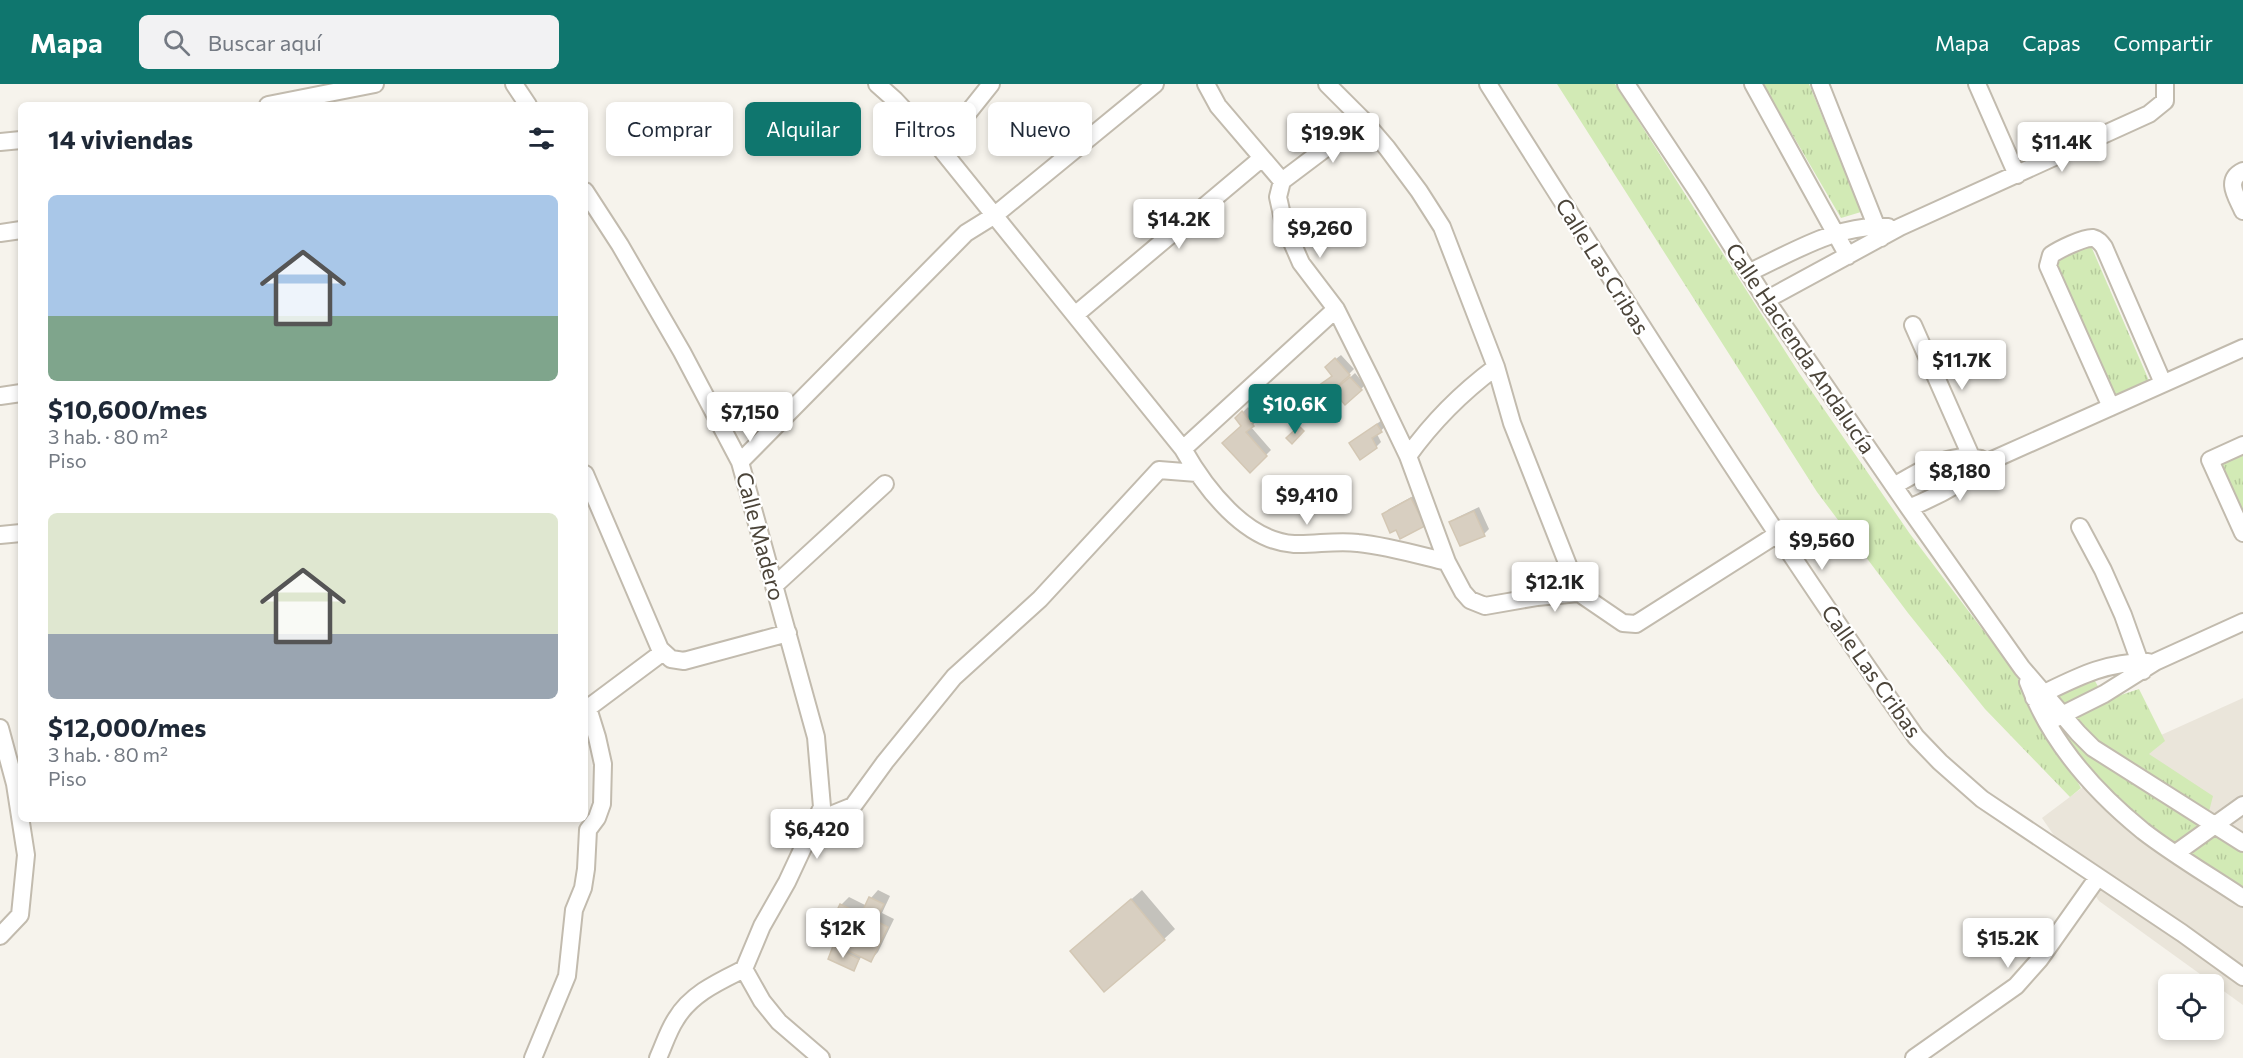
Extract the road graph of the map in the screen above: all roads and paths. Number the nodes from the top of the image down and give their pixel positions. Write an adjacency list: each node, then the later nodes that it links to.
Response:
1 (375, 84): 14 (street)
2 (514, 84): 15 (street)
3 (877, 84): 16 (street)
4 (991, 84): 17 (street)
5 (1155, 84): 28 (street)
6 (1206, 84): 22 (street)
7 (1327, 84): 18 (street)
8 (1488, 84): 61 (street, Calle Las Cribas)
9 (1626, 84): 34 (street, Calle Hacienda Andalucía)
10 (1753, 84): 32 (street)
11 (1820, 84): 30 (street)
12 (1977, 84): 24 (street)
13 (2165, 84): 24 (street)
14 (305, 102)
15 (526, 102)
16 (895, 102)
17 (976, 103)
18 (1363, 120): 25 (street); 40 (street)
19 (18, 140): 20 (street)
20 (0, 142)
21 (947, 156): 28 (street)
22 (1262, 158): 25 (street); 37 (street)
23 (2243, 171): 27 (street)
24 (2017, 175): 30 (street)
25 (1282, 181): 36 (street)
26 (588, 196): 49 (street, Calle Madero)
27 (2243, 211)
28 (995, 215): 37 (street); 49 (street)
29 (18, 230): 31 (street)
30 (1879, 232): 32 (street); 33 (street)
31 (0, 233)
32 (1836, 233): 33 (street); 34 (street)
33 (1848, 256): 35 (street)
34 (1750, 272): 35 (street, Calle Hacienda Andalucía)
35 (1766, 300): 55 (street, Calle Hacienda Andalucía)
36 (1336, 309): 46 (street); 47 (street)
37 (1075, 315): 46 (street)
38 (1913, 324): 50 (street)
39 (2243, 348): 41 (street)
40 (1496, 367): 47 (street); 64 (street)
41 (2163, 383): 44 (street); 44 (street)
42 (18, 393): 43 (street)
43 (0, 396)
44 (2111, 407): 50 (street)
45 (2243, 445): 59 (street)
46 (1183, 449): 51 (street)
47 (1407, 456): 62 (street)
48 (1947, 460): 50 (street); 54 (street); 55 (street)
49 (740, 462): 63 (street, Calle Madero)
50 (1980, 463): 54 (street)
51 (1197, 473): 62 (street); 78 (street)
52 (588, 481): 67 (street)
53 (885, 484): 63 (street)
54 (1957, 484): 56 (street)
55 (1894, 486): 56 (street, Calle Hacienda Andalucía)
56 (1909, 508): 71 (street, Calle Hacienda Andalucía)
57 (2080, 527): 68 (street)
58 (18, 533): 60 (street)
59 (2243, 533)
60 (0, 535)
61 (1776, 535): 64 (street); 83 (street, Calle Las Cribas)
62 (1448, 562): 64 (street)
63 (774, 586): 66 (street, Calle Madero)
64 (1579, 593)
65 (2243, 622): 68 (street)
66 (788, 633): 67 (street); 78 (street, Calle Madero)
67 (663, 652): 88 (street)
68 (2145, 665): 69 (street); 70 (street)
69 (2093, 669): 70 (street); 71 (street)
70 (2104, 694): 72 (street)
71 (2039, 696): 72 (street, Calle Hacienda Andalucía)
72 (2055, 718): 74 (street); 75 (street)
73 (0, 728): 76 (street)
74 (2108, 759): 75 (street); 80 (street)
75 (2087, 778): 82 (street)
76 (18, 803)
77 (2243, 805): 80 (street)
78 (816, 821): 86 (street, Calle Madero)
79 (21, 822): 85 (street)
80 (2215, 825): 81 (street); 82 (street)
81 (2243, 843)
82 (2176, 853): 84 (street)
83 (2098, 877): 87 (street, Calle Las Cribas); 91 (street)
84 (2243, 898)
85 (0, 936)
86 (744, 969): 89 (street); 90 (street)
87 (2243, 976)
88 (533, 1058)
89 (658, 1058)
90 (821, 1058)
91 (1914, 1058)

